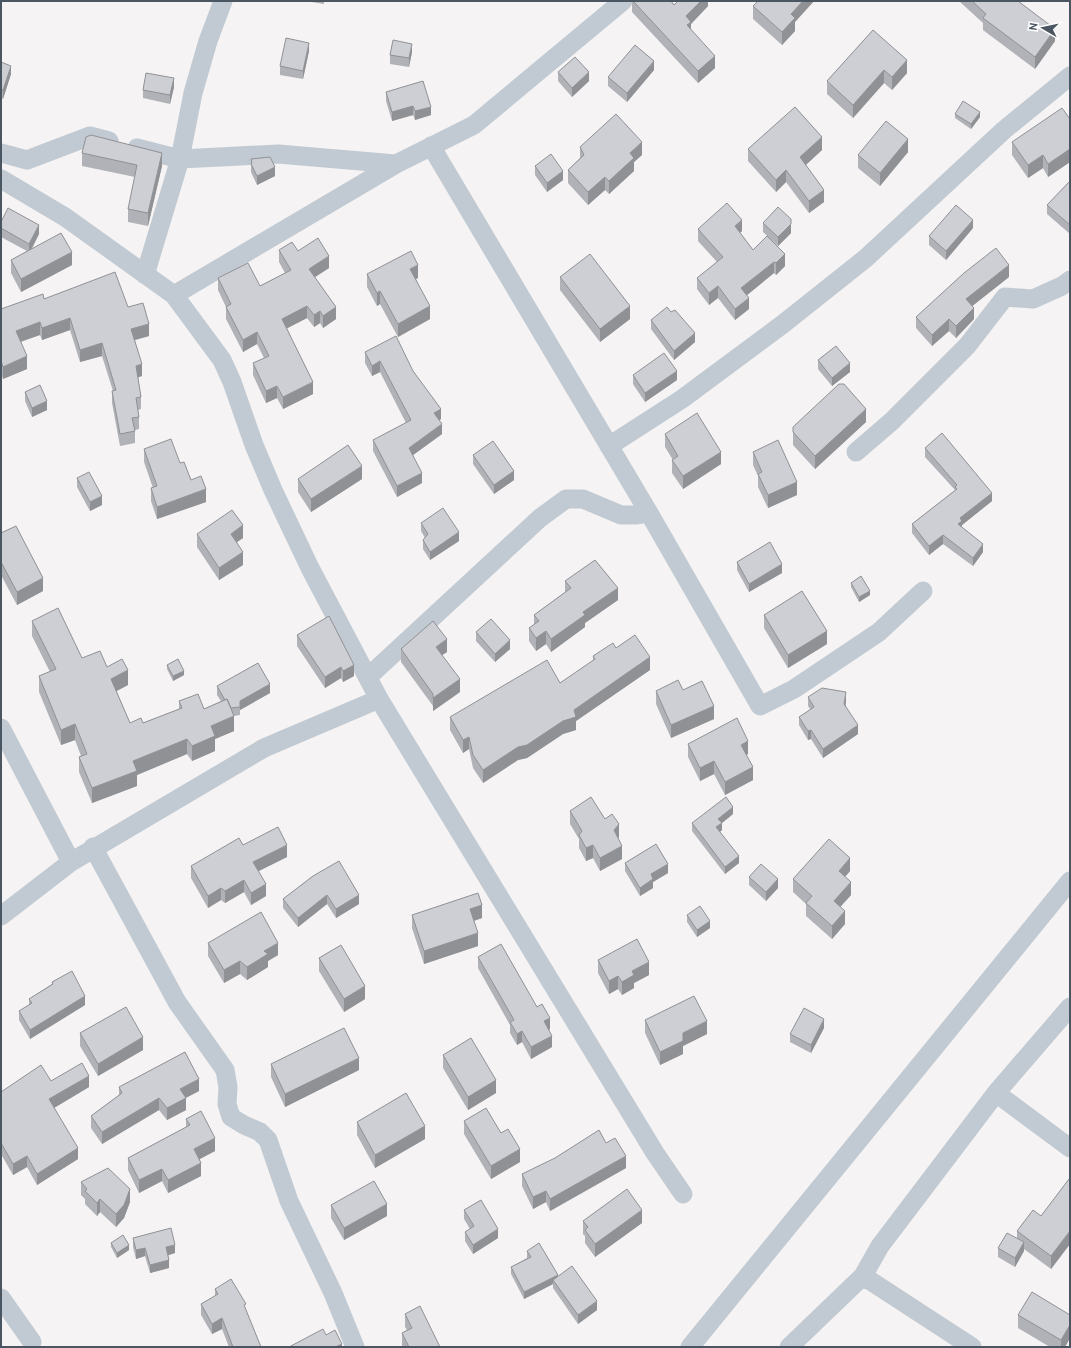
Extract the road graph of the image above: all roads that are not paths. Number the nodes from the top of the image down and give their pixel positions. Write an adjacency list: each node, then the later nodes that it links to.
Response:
1 (223, 1): 6 (street)
2 (623, 1): 4 (street)
3 (1070, 76): 12 (street)
4 (431, 146): 7 (street); 12 (street)
5 (1, 153): 6 (street)
6 (180, 159): 7 (street); 9 (street)
7 (396, 164): 11 (street)
8 (1, 179): 9 (street)
9 (145, 274): 11 (street)
10 (1070, 280): 13 (street)
11 (174, 295): 16 (street)
12 (609, 446): 14 (street)
13 (856, 452)
14 (648, 513): 15 (street); 16 (street)
15 (923, 591)
16 (368, 677): 17 (street)
17 (379, 699): 19 (street); 26 (street)
18 (1, 728): 20 (street)
19 (93, 847): 20 (street); 30 (street)
20 (70, 862): 22 (street)
21 (1067, 892): 31 (street)
22 (1, 916)
23 (1070, 1007): 24 (street)
24 (996, 1093): 25 (street); 27 (street)
25 (1070, 1148)
26 (683, 1194)
27 (863, 1276): 32 (street); 33 (street)
28 (1, 1298): 29 (street)
29 (32, 1342)
30 (355, 1347)
31 (690, 1347)
32 (789, 1347)
33 (972, 1347)

